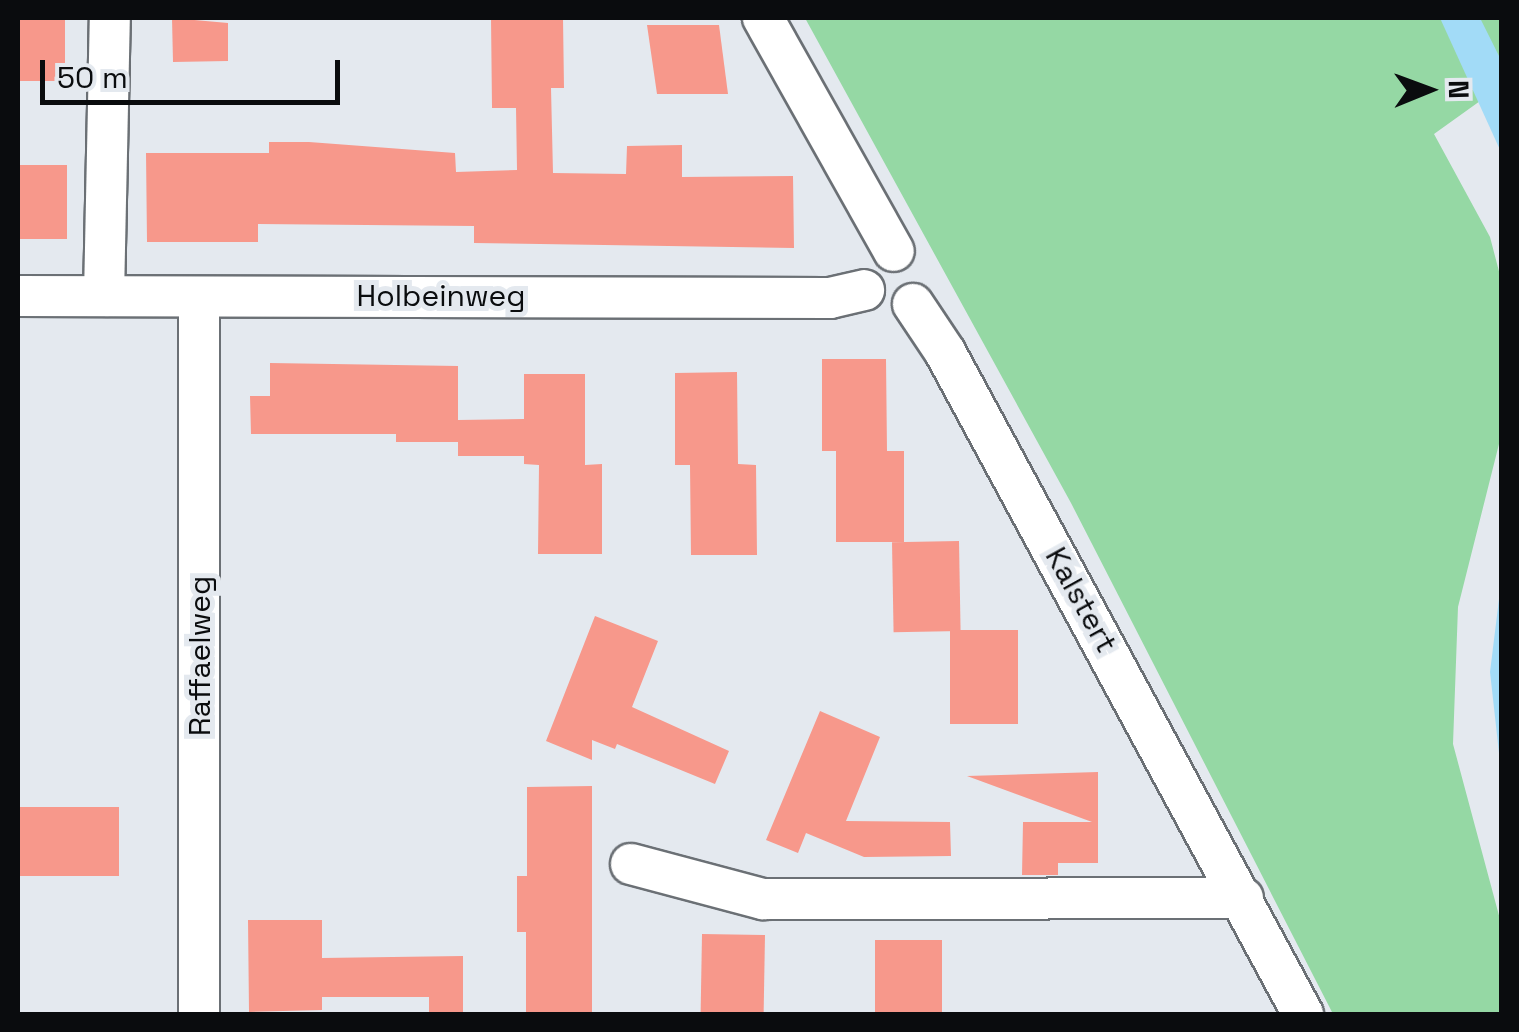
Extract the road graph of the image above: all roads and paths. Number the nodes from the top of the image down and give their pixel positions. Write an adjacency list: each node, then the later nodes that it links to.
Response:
1 (110, 18): 6 (street)
2 (763, 18): 3 (street)
3 (894, 251): 4 (street); 8 (street)
4 (864, 290): 7 (street, Holbeinweg); 8 (street)
5 (18, 296): 6 (street, Holbeinweg)
6 (104, 296): 7 (street, Holbeinweg)
7 (200, 297): 11 (street, Raffaelweg)
8 (913, 304): 10 (street, Kalstert)
9 (632, 864): 10 (street)
10 (1243, 898): 12 (street, Kalstert)
11 (199, 1014)
12 (1304, 1014)

